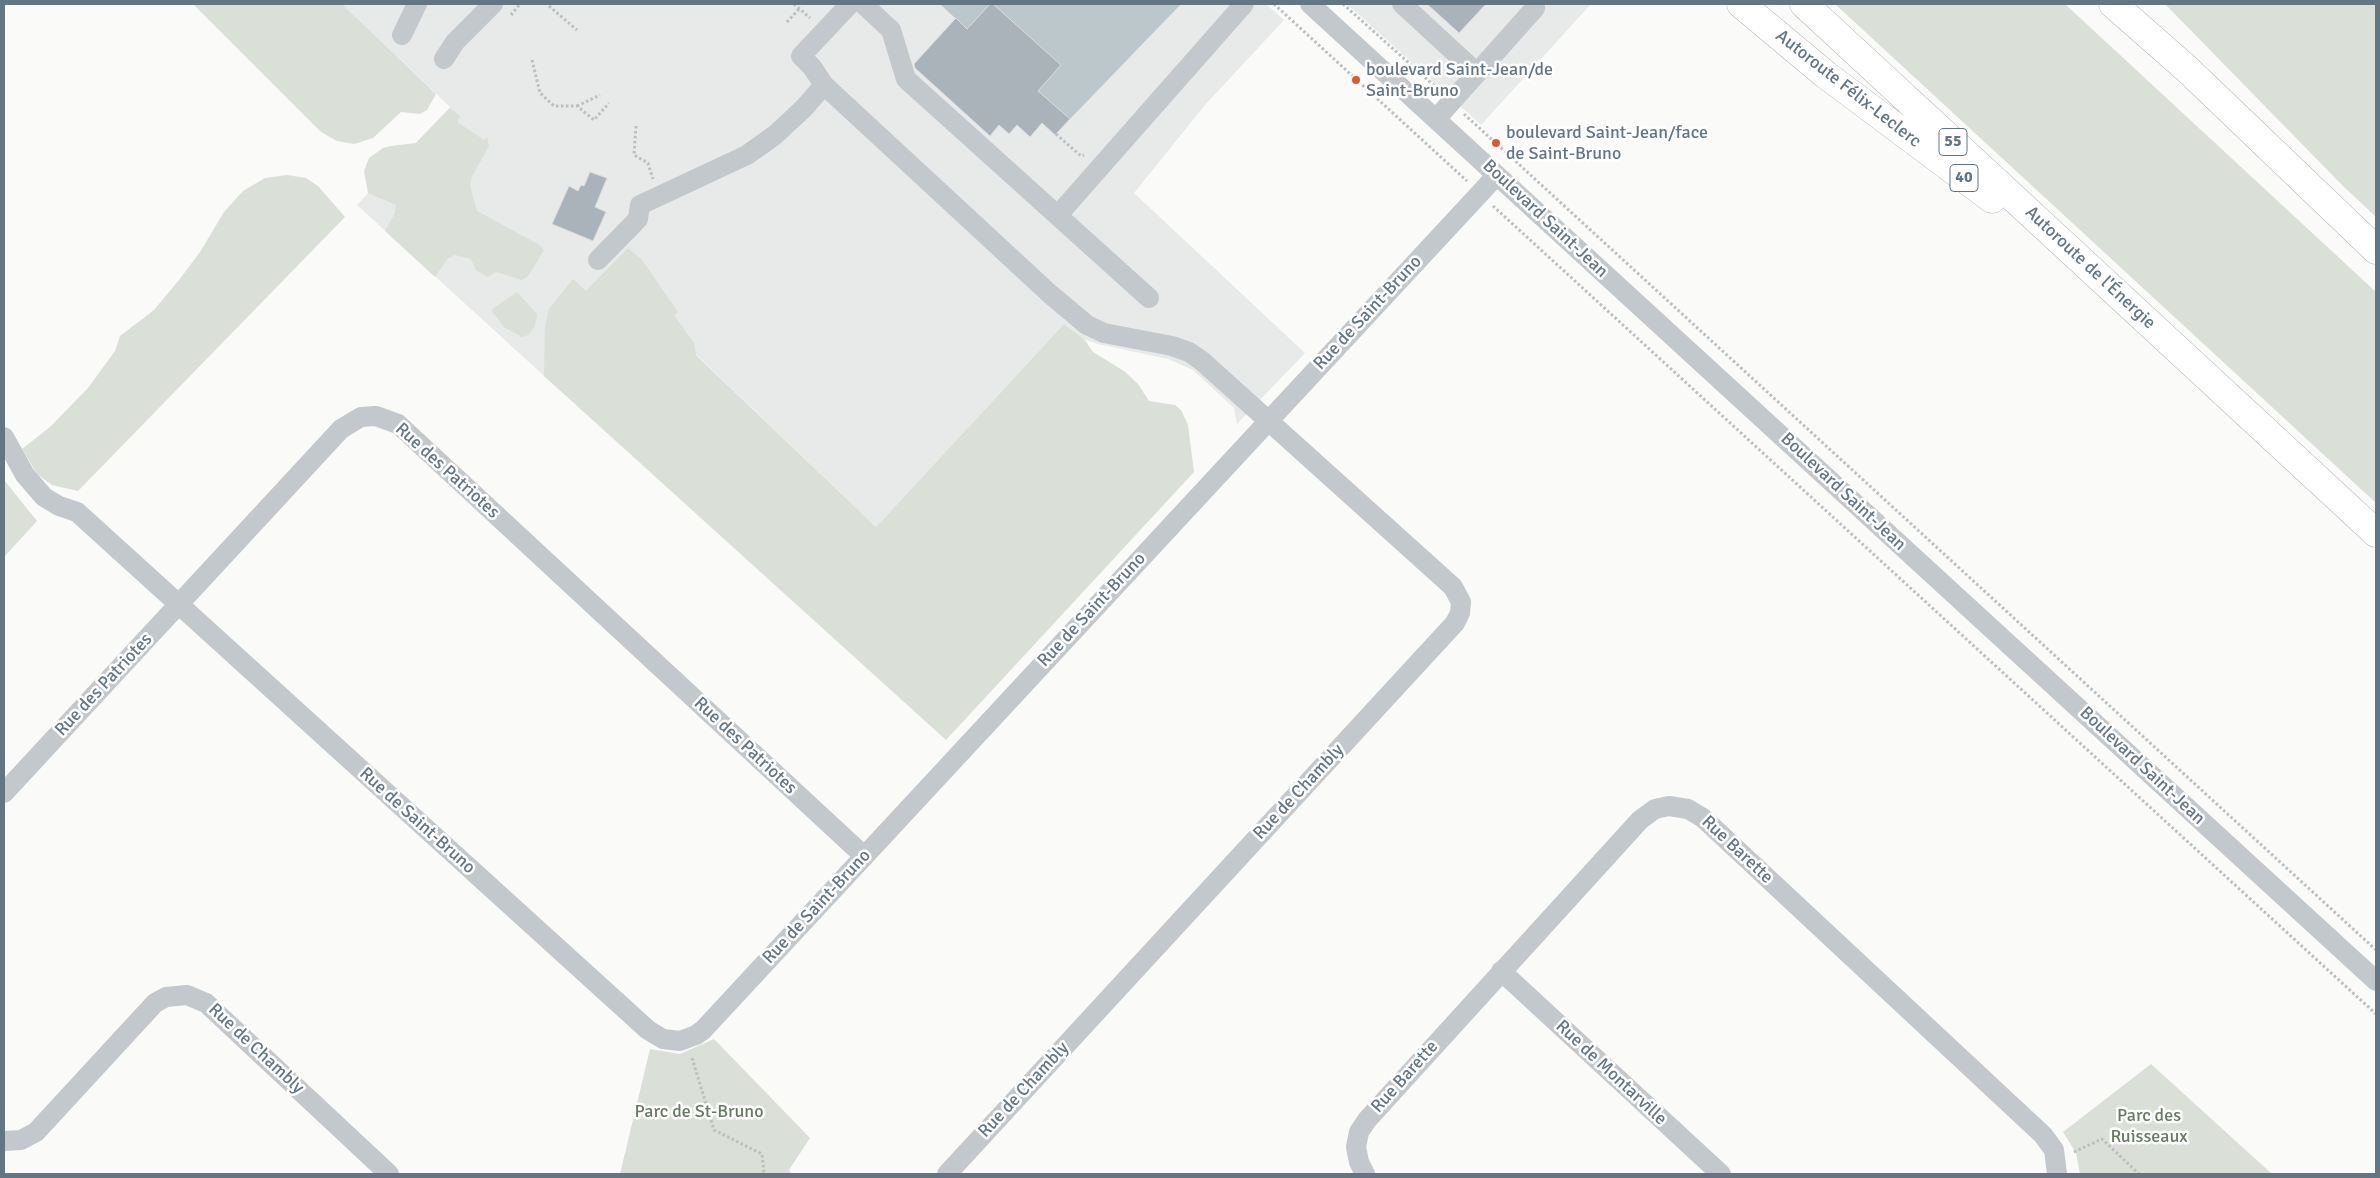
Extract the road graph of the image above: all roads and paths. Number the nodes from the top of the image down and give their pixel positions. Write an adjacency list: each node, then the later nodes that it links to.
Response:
1 (417, 4): 21 (street)
2 (492, 4): 22 (street)
3 (794, 4): 17 (path)
4 (850, 4): 26 (street, Rue de Chambly)
5 (863, 4): 40 (street)
6 (1244, 4): 40 (street)
7 (1274, 4): 36 (path, Boulevard Saint-Jean)
8 (1343, 4): 27 (path)
9 (1402, 4): 25 (street)
10 (1534, 4): 25 (street)
11 (1741, 4): 43 (highway, Autoroute Félix-Leclerc / 40)
12 (1804, 4): 43 (highway, Autoroute de l'Énergie / 55)
13 (2113, 4): 24 (highway)
14 (2125, 4): 24 (highway)
15 (549, 5): 20 (path)
16 (1320, 7): 32 (street, Boulevard Saint-Jean)
17 (799, 9): 18 (path); 19 (path)
18 (787, 22)
19 (815, 23)
20 (577, 30)
21 (402, 35)
22 (444, 59)
23 (532, 60): 30 (path)
24 (2187, 69): 41 (highway)
25 (1478, 73): 32 (street)
26 (824, 85): 38 (street); 45 (street, Rue de Chambly)
27 (1443, 94)
28 (600, 95): 30 (path)
29 (609, 103): 30 (path)
30 (577, 106)
31 (1460, 110): 51 (path, Boulevard Saint-Jean)
32 (1436, 119): 37 (street, Boulevard Saint-Jean)
33 (636, 126): 38 (path)
34 (1056, 134): 35 (path)
35 (1087, 153)
36 (1459, 174)
37 (1497, 175): 45 (street, Rue de Saint-Bruno); 53 (street, Boulevard Saint-Jean)
38 (658, 197): 42 (street)
39 (1499, 212): 54 (path, Boulevard Saint-Jean)
40 (1058, 215): 44 (street)
41 (2376, 250)
42 (598, 260)
43 (2102, 280): 47 (highway, Autoroute de l'Énergie / 55)
44 (1149, 298)
45 (1267, 421): 50 (street, Rue de Saint-Bruno); 60 (street, Rue de Chambly)
46 (4, 438): 48 (street, Rue de Saint-Bruno)
47 (2376, 533)
48 (178, 605): 49 (street, Rue des Patriotes); 50 (street, Rue des Patriotes); 55 (street, Rue de Saint-Bruno)
49 (4, 794)
50 (864, 856): 55 (street, Rue de Saint-Bruno)
51 (2376, 950)
52 (1501, 971): 57 (street, Rue Barette); 61 (street, Rue Barette); 62 (street, Rue de Montarville)
53 (2376, 981)
54 (2376, 1014)
55 (680, 1041): 59 (path)
56 (4, 1141): 58 (street, Rue de Chambly)
57 (2057, 1167): 63 (path)
58 (389, 1174)
59 (764, 1174)
60 (947, 1174)
61 (1365, 1174)
62 (1721, 1174)
63 (2139, 1174)

